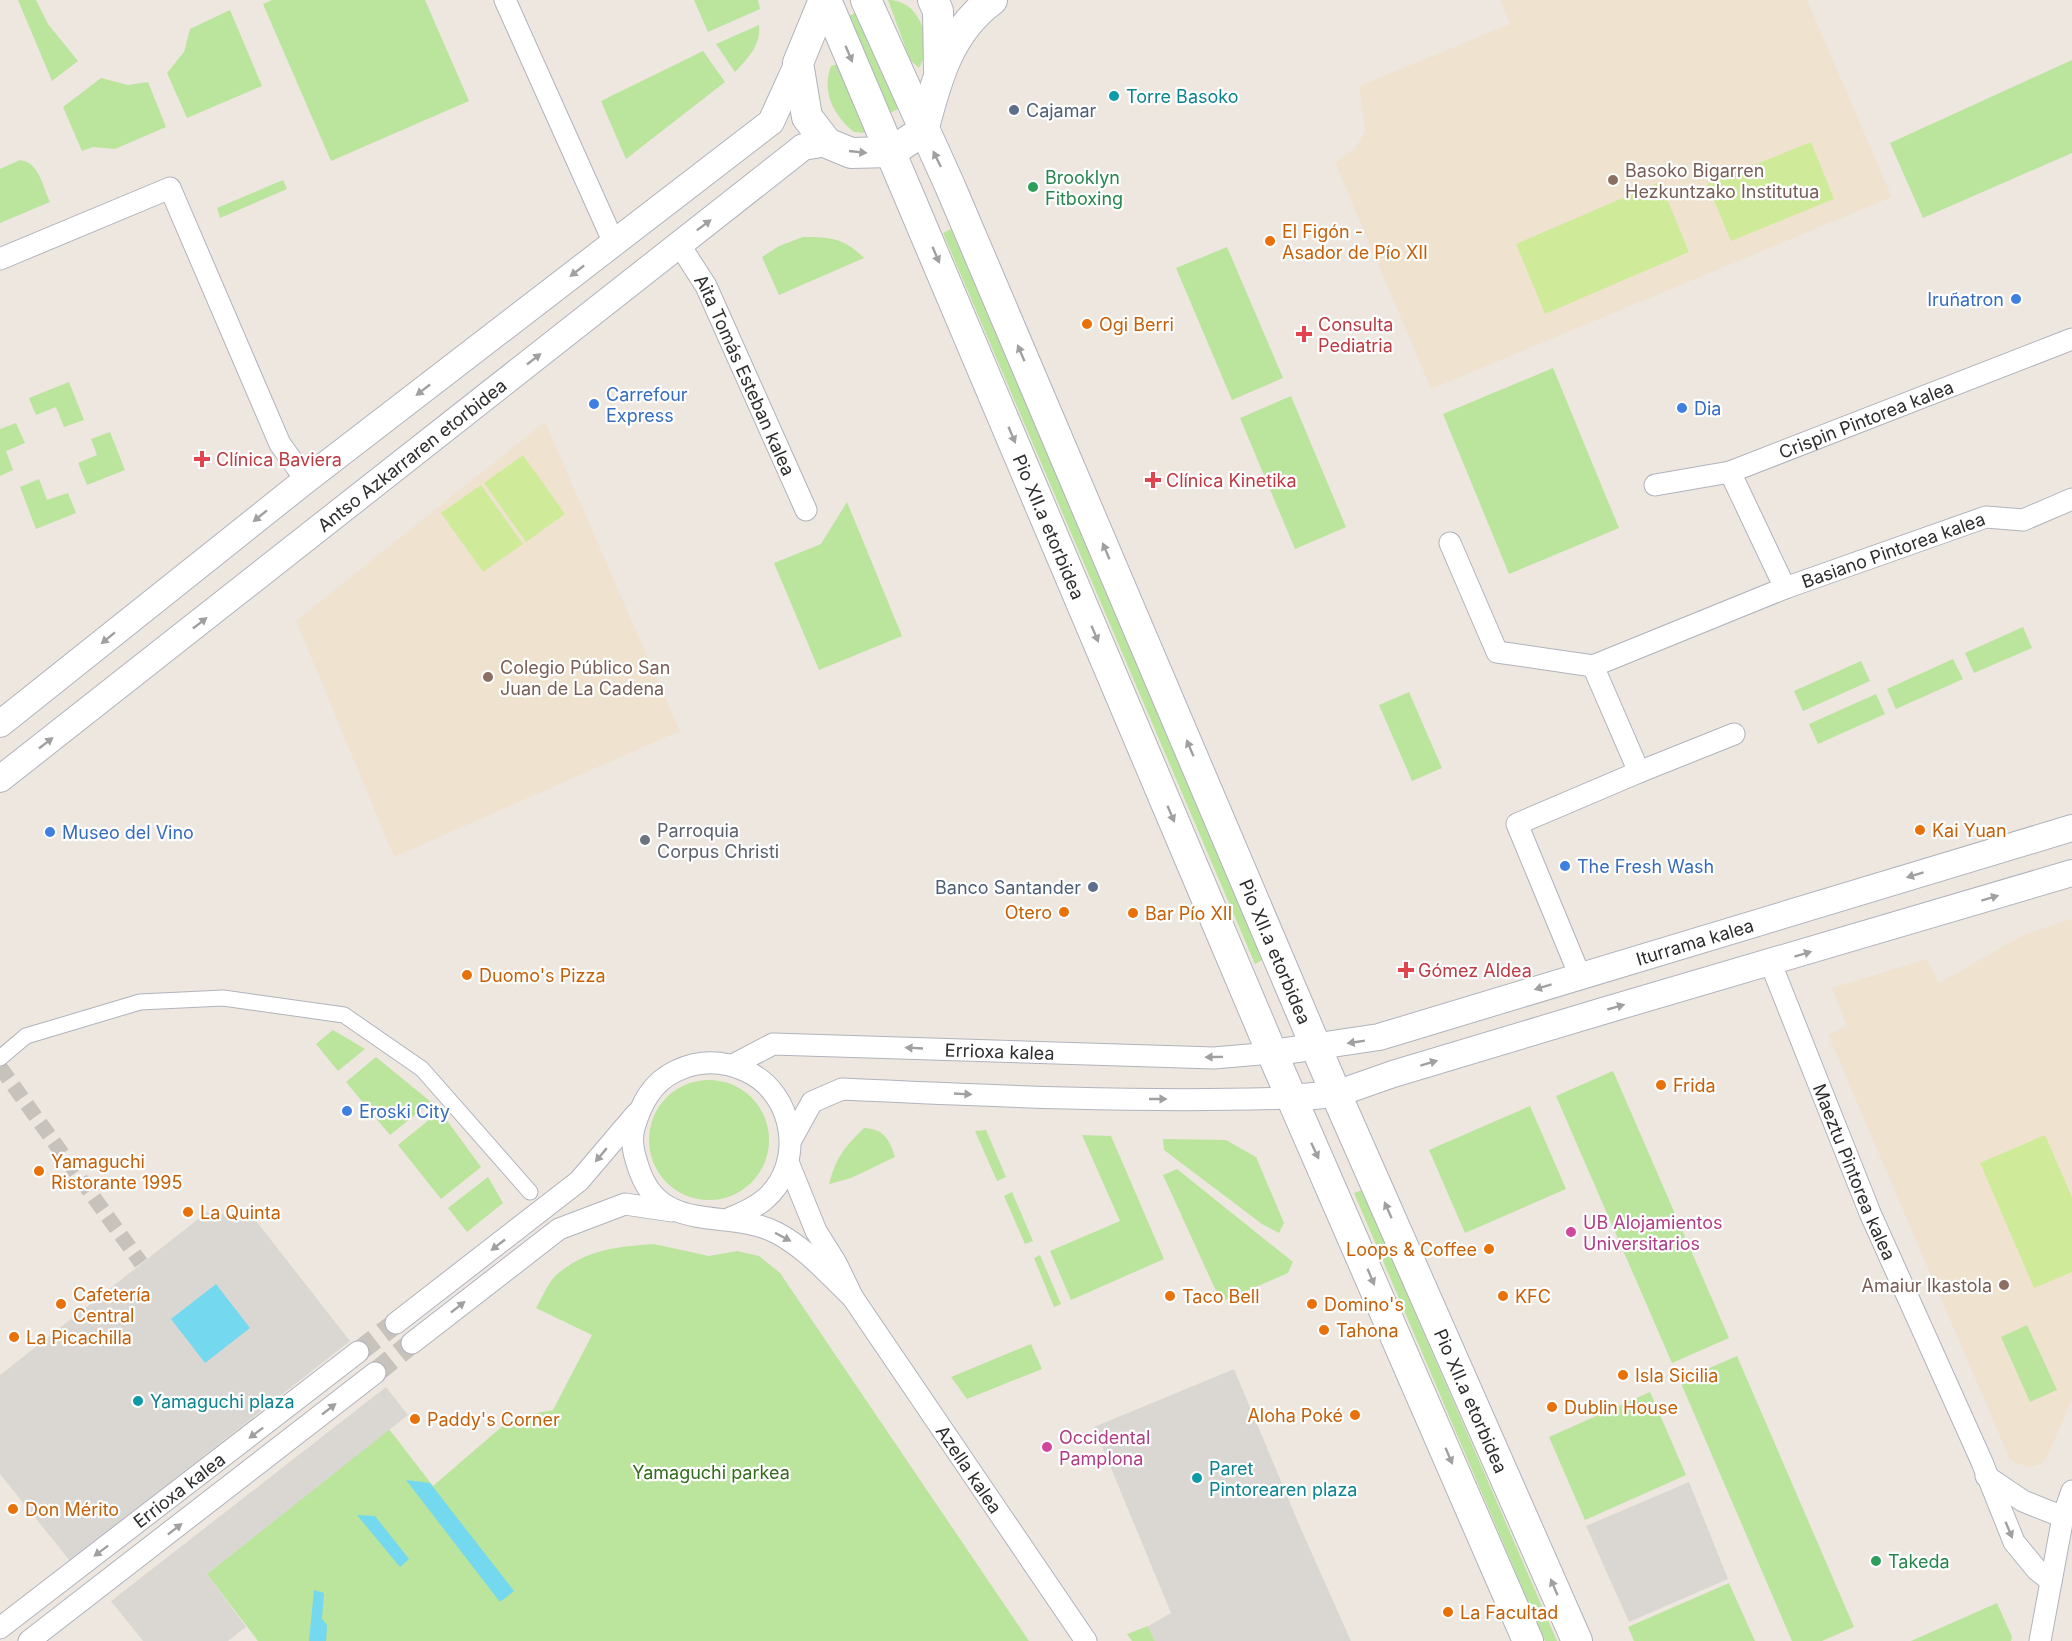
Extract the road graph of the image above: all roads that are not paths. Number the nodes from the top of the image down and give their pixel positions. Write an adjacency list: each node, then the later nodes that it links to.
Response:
1 (505, 0): 11 (street)
2 (825, 0): 6 (main road); 10 (main road, Pio XII.a etorbidea, one-way to 10)
3 (866, 0): 8 (main road, Pio XII.a etorbidea)
4 (933, 0): 7 (main road)
5 (992, 0): 7 (main road)
6 (798, 63): 9 (main road); 11 (street)
7 (939, 70): 8 (main road)
8 (923, 132): 10 (main road); 31 (main road, Pio XII.a etorbidea, one-way to 8)
9 (827, 143): 10 (main road, one-way to 10); 12 (street, Antso Azkarraren etorbidea, one-way to 9)
10 (891, 152): 32 (main road, Pio XII.a etorbidea, one-way to 32)
11 (614, 243): 16 (street, one-way to 16)
12 (679, 244): 19 (street, Aita Tomás Esteban kalea); 26 (street, Antso Azkarraren etorbidea, one-way to 12)
13 (0, 259): 16 (street)
14 (2072, 339): 15 (street, Crispin Pintorea kalea)
15 (1730, 472): 17 (street, Crispin Pintorea kalea); 21 (street, Basiano Pintorea kalea)
16 (306, 480): 23 (street, one-way to 23)
17 (1655, 485)
18 (2072, 499): 21 (street, Basiano Pintorea kalea)
19 (806, 510)
20 (1450, 543): 22 (street)
21 (1785, 588): 22 (street, Basiano Pintorea kalea)
22 (1593, 666): 25 (street)
23 (0, 724)
24 (1734, 734): 25 (street)
25 (1639, 772): 30 (street)
26 (0, 779)
27 (2072, 828): 30 (street, Iturrama kalea, one-way to 30)
28 (2072, 873): 29 (street, one-way to 28)
29 (1771, 964): 35 (street, one-way to 29); 48 (street, Maeztu Pintorea kalea)
30 (1580, 976): 31 (street, Iturrama kalea, one-way to 31)
31 (1316, 1045): 32 (street, Pio XII.a etorbidea); 35 (main road, Pio XII.a etorbidea)
32 (1272, 1053): 34 (street, Errioxa kalea, one-way to 34); 36 (main road, Pio XII.a etorbidea)
33 (0, 1058): 40 (street)
34 (733, 1065): 37 (street); 38 (street)
35 (1336, 1094): 36 (street); 56 (main road, Pio XII.a etorbidea, one-way to 35)
36 (1291, 1098): 38 (street, one-way to 36); 55 (main road, Pio XII.a etorbidea, one-way to 55)
37 (639, 1111): 41 (street); 44 (street, one-way to 44)
38 (791, 1140): 39 (street)
39 (788, 1162): 42 (street); 43 (street, Azella kalea)
40 (530, 1192)
41 (675, 1212): 42 (street); 45 (street, one-way to 41)
42 (728, 1219): 43 (street, Azella kalea, one-way to 43)
43 (853, 1298): 54 (street, Azella kalea)
44 (396, 1323)
45 (412, 1343)
46 (358, 1352): 52 (street, Errioxa kalea, one-way to 52)
47 (375, 1373): 53 (street, Errioxa kalea, one-way to 47)
48 (1986, 1476): 50 (street); 51 (street, Maeztu Pintorea kalea, one-way to 51)
49 (2072, 1491): 50 (street)
50 (2063, 1517): 51 (street)
51 (2050, 1581): 57 (street)
52 (0, 1628)
53 (29, 1641)
54 (1086, 1641)
55 (1528, 1641)
56 (1577, 1641)
57 (2040, 1641)

